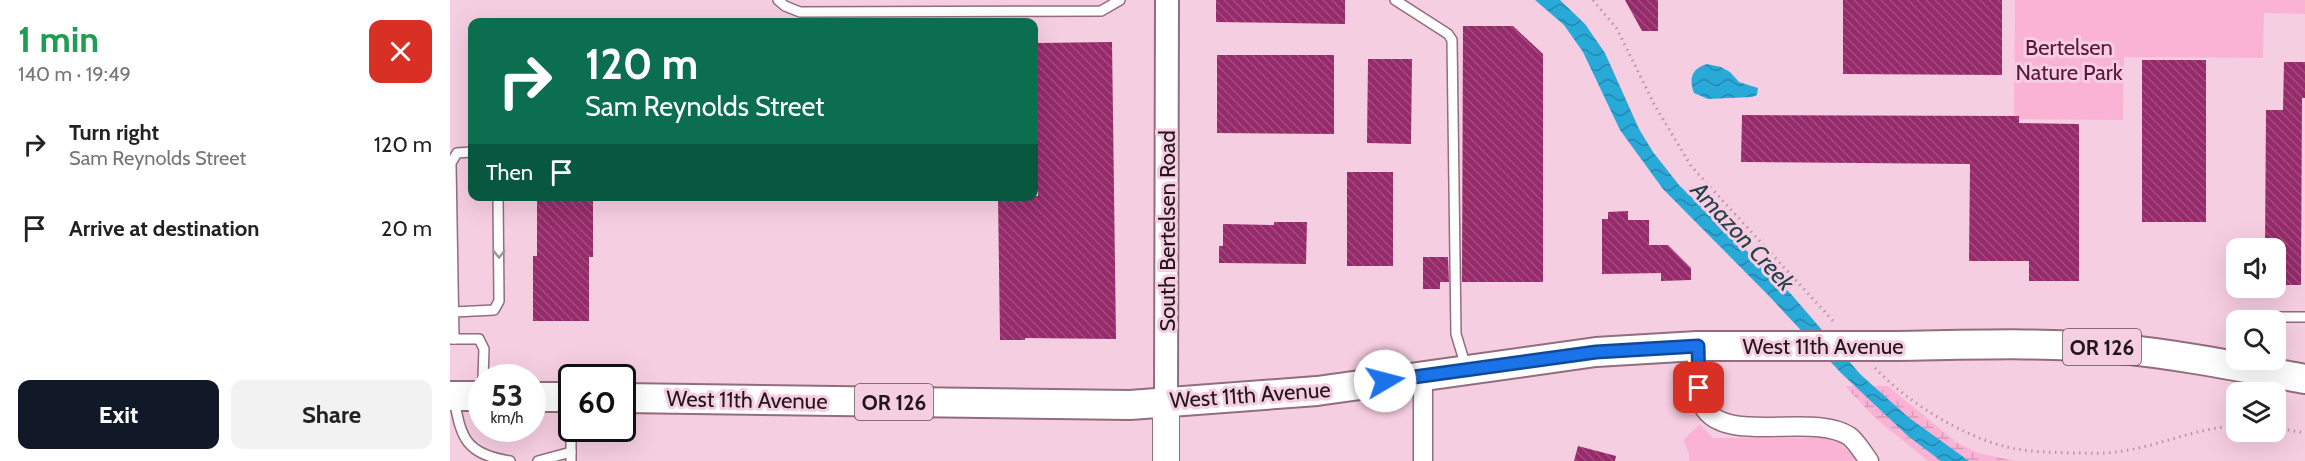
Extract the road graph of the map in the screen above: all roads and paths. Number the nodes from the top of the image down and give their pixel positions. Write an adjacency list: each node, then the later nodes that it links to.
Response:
1 (778, 0): 2 (lane)
2 (1120, 0)
3 (1167, 0): 23 (street, South Bertelsen Road)
4 (1395, 0): 16 (lane)
5 (1593, 0): 8 (path)
6 (468, 152): 9 (lane)
7 (498, 201): 9 (lane, one-way to 9)
8 (1818, 305)
9 (454, 312): 12 (lane)
10 (2286, 317): 11 (lane)
11 (2305, 317)
12 (452, 339): 15 (lane)
13 (1698, 346): 14 (main road, West 11th Avenue / OR 126, bridge); 16 (main road, West 11th Avenue / OR 126); 32 (street)
14 (2226, 360)
15 (483, 364)
16 (1467, 370): 18 (main road, West 11th Avenue / OR 126)
17 (2270, 370): 20 (main road, West 11th Avenue / OR 126)
18 (1423, 376): 23 (main road, West 11th Avenue / OR 126); 31 (street)
19 (1882, 376): 24 (path)
20 (2305, 379)
21 (462, 396): 28 (lane)
22 (636, 398): 23 (main road, West 11th Avenue / OR 126)
23 (1166, 401): 30 (main road, South Bertelsen Road)
24 (2226, 427)
25 (2286, 430): 26 (path)
26 (2305, 433)
27 (571, 456): 29 (lane)
28 (510, 461)
29 (538, 461)
30 (1166, 461)
31 (1423, 461)
32 (1869, 461)

